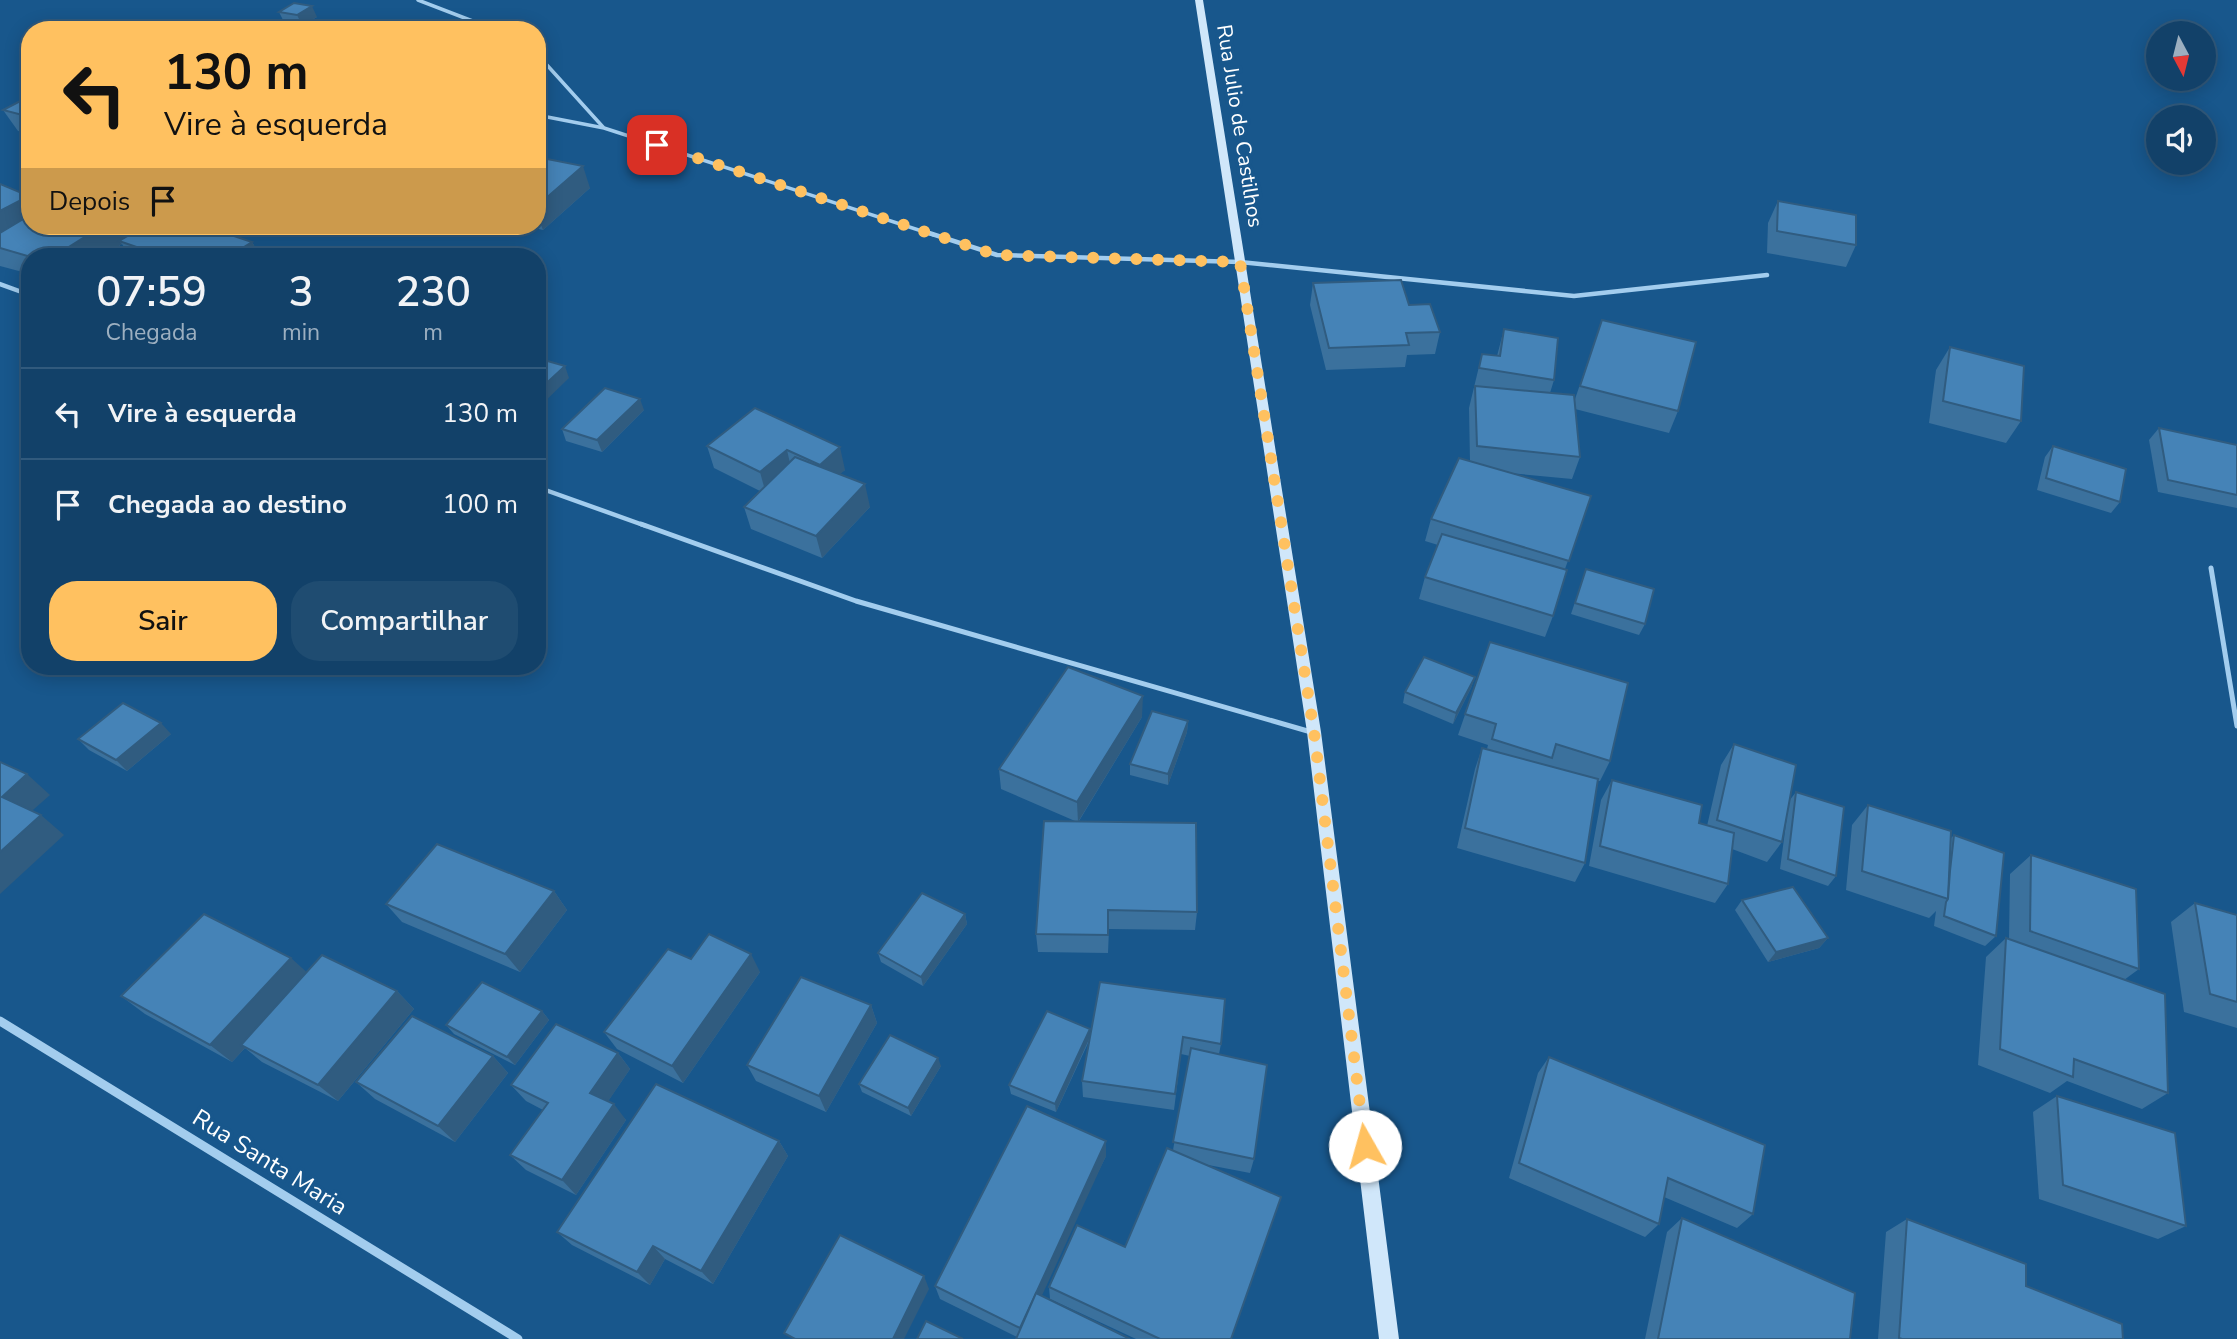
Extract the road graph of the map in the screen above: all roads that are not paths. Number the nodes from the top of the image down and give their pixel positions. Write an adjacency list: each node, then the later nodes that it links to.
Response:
1 (418, 0): 3 (lane)
2 (1199, 0): 7 (street, Rua Julio de Castilhos)
3 (473, 21)
4 (546, 64): 6 (lane)
5 (546, 117): 6 (lane)
6 (604, 128): 7 (lane)
7 (1240, 262): 8 (lane); 14 (street, Rua Julio de Castilhos)
8 (1767, 275)
9 (0, 284): 10 (lane)
10 (21, 292)
11 (546, 490): 14 (lane)
12 (2211, 568): 13 (lane)
13 (2237, 726)
14 (1314, 732): 17 (street, Rua Julio de Castilhos)
15 (0, 1021): 16 (street, Rua Santa Maria)
16 (518, 1339)
17 (1390, 1339)

